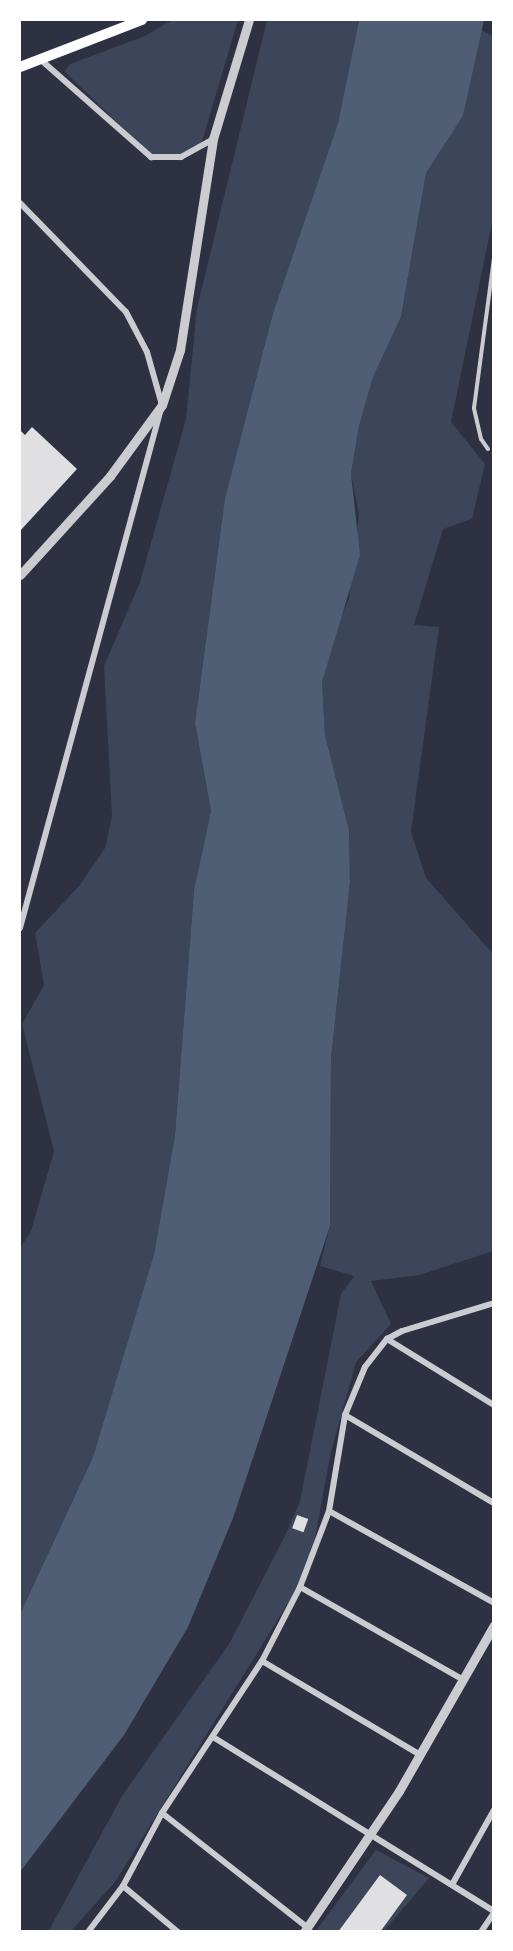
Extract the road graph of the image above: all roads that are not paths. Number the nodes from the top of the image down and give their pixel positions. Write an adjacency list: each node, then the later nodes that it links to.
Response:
1 (142, 20): 3 (main road)
2 (249, 20): 5 (street)
3 (41, 60): 4 (main road); 5 (street)
4 (20, 67)
5 (213, 139): 8 (street)
6 (20, 203): 8 (street)
7 (494, 259): 9 (lane)
8 (162, 405): 10 (street); 11 (street)
9 (488, 449)
10 (20, 575)
11 (20, 928)
12 (494, 1303): 13 (street)
13 (387, 1339): 14 (street); 15 (street)
14 (494, 1405)
15 (345, 1415): 16 (street); 17 (street)
16 (494, 1503)
17 (329, 1511): 18 (street); 19 (street)
18 (300, 1587): 21 (street); 22 (street)
19 (494, 1603)
20 (494, 1625): 22 (street)
21 (262, 1661): 23 (street); 24 (street)
22 (465, 1681): 24 (street)
23 (213, 1737): 26 (street); 27 (street)
24 (420, 1755): 27 (street)
25 (494, 1810): 28 (street)
26 (162, 1813): 29 (street); 31 (street)
27 (367, 1837): 28 (street); 31 (street)
28 (453, 1883): 30 (street)
29 (123, 1886): 32 (street); 33 (street)
30 (494, 1912): 34 (street)
31 (305, 1929)
32 (88, 1932)
33 (178, 1932)
34 (481, 1932)

